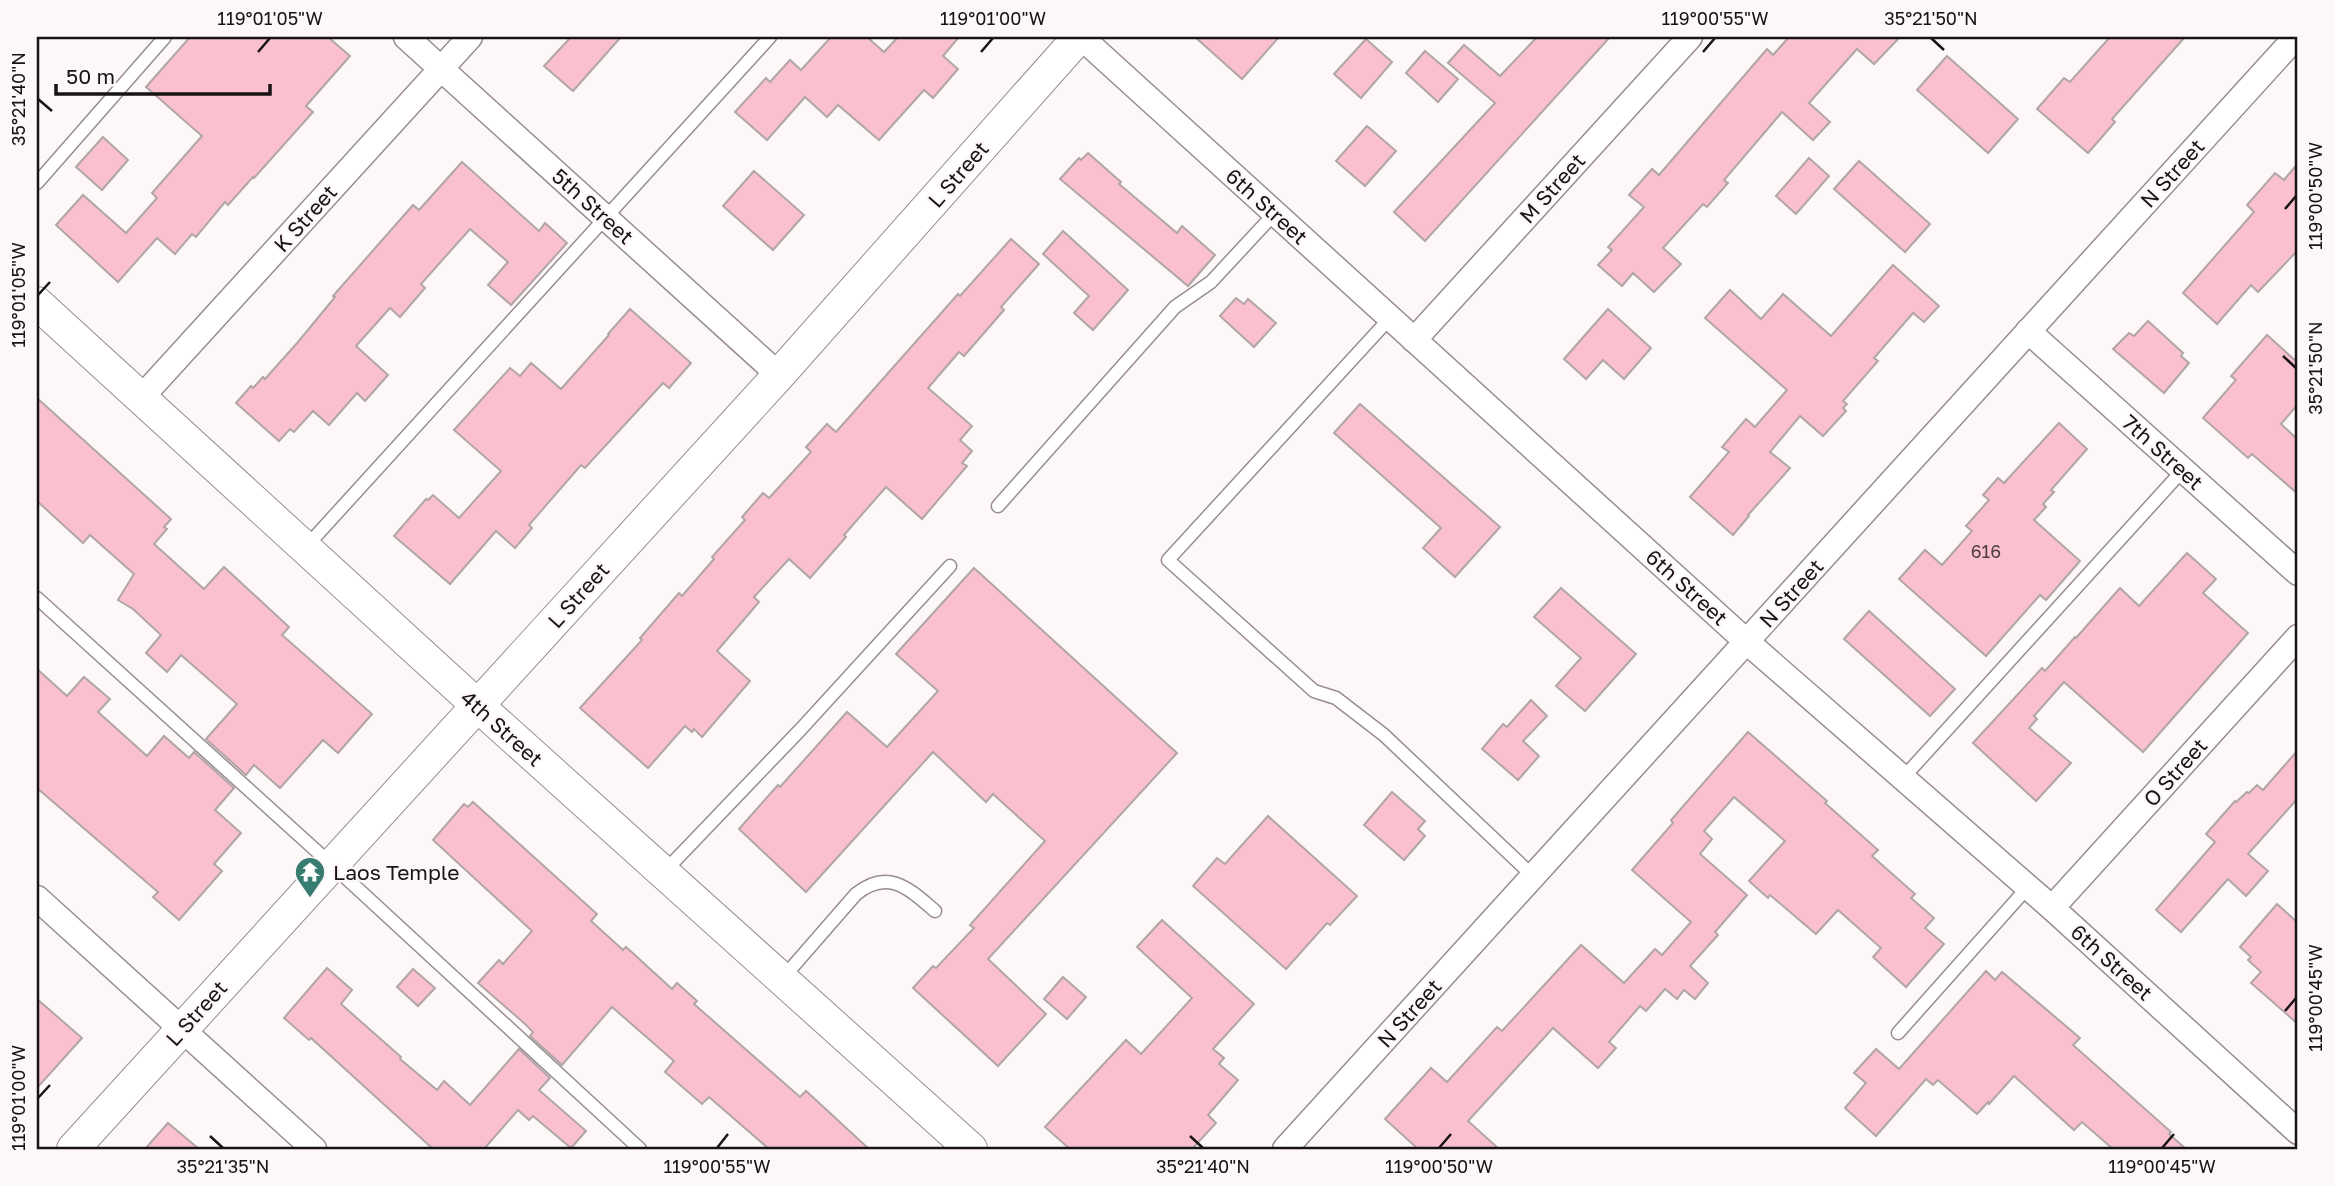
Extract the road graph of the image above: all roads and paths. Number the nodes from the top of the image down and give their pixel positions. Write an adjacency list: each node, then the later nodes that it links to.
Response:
1 (165, 37): 9 (lane)
2 (406, 37): 8 (street, 5th Street)
3 (470, 37): 8 (street, K Street)
4 (770, 37): 11 (lane)
5 (1080, 37): 10 (street, 6th Street); 16 (street, L Street)
6 (1690, 37): 15 (street, M Street)
7 (2296, 37): 14 (street, N Street)
8 (441, 68): 11 (street, 5th Street); 17 (street, K Street)
9 (37, 183)
10 (1275, 213): 13 (street, 6th Street); 19 (lane)
11 (606, 218): 16 (street, 5th Street); 20 (lane)
12 (37, 303): 17 (street, 4th Street)
13 (1390, 318): 15 (street, 6th Street); 30 (lane)
14 (2028, 331): 18 (street, 7th Street); 25 (street, N Street)
15 (1415, 340): 25 (street, 6th Street)
16 (779, 376): 26 (street, L Street)
17 (140, 399): 20 (street, 4th Street)
18 (2183, 470): 22 (street, 7th Street); 27 (lane)
19 (998, 506)
20 (304, 548): 26 (street, 4th Street)
21 (950, 566): 29 (lane)
22 (2298, 573)
23 (37, 598): 28 (lane)
24 (2298, 636): 33 (street, O Street)
25 (1746, 642): 27 (street, 6th Street); 30 (street, N Street)
26 (477, 705): 28 (street, L Street); 29 (street, 4th Street)
27 (1903, 778): 31 (street, 6th Street)
28 (332, 865): 36 (street, L Street); 41 (lane)
29 (664, 873): 35 (street, 4th Street)
30 (1534, 876): 43 (street, N Street)
31 (2028, 887): 33 (street, 6th Street); 37 (lane)
32 (37, 898): 36 (street)
33 (2052, 908): 38 (street, 6th Street)
34 (935, 911): 35 (lane)
35 (782, 979): 42 (street, 4th Street)
36 (182, 1028): 39 (street, L Street); 40 (street)
37 (1898, 1033)
38 (2298, 1132)
39 (73, 1149)
40 (314, 1149)
41 (640, 1149)
42 (971, 1149)
43 (1285, 1149)

